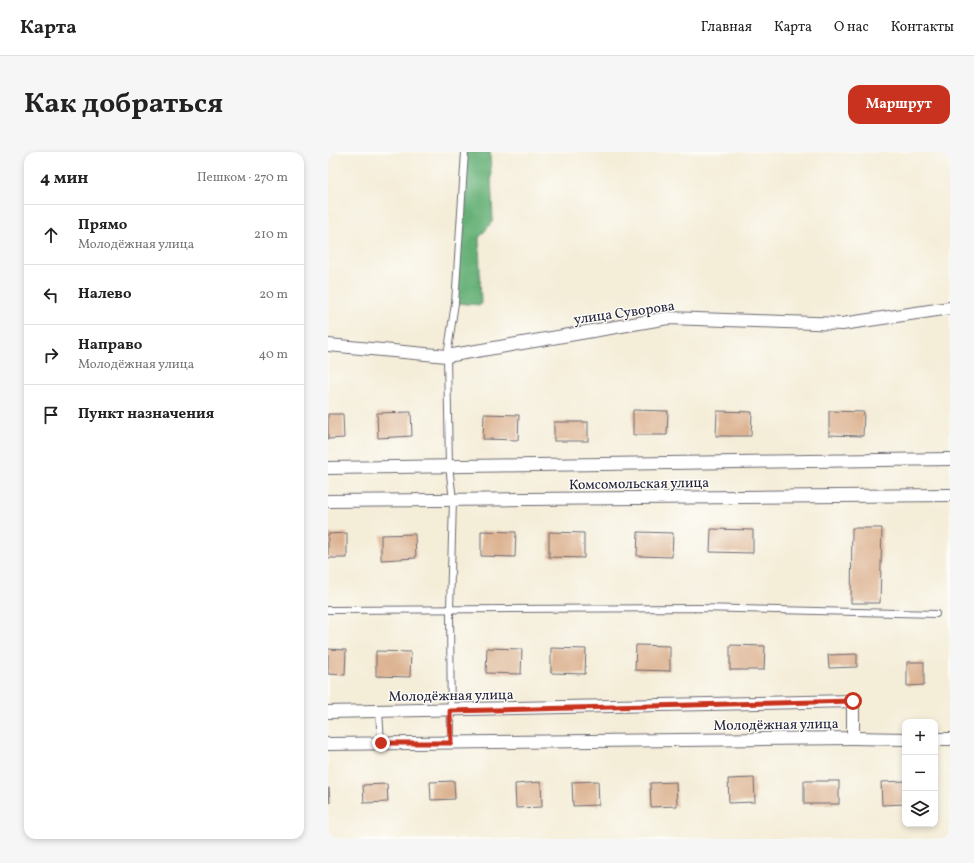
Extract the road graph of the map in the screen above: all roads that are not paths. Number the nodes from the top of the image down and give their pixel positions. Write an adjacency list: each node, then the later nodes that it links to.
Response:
1 (465, 152): 4 (lane)
2 (950, 308): 4 (street, улица Суворова)
3 (328, 344): 4 (street, улица Суворова)
4 (447, 356): 6 (lane)
5 (950, 459): 6 (street)
6 (449, 466): 7 (street); 9 (lane)
7 (328, 468)
8 (950, 495): 9 (street, Комсомольская улица)
9 (453, 500): 10 (street, Комсомольская улица); 11 (lane)
10 (328, 501)
11 (450, 609): 12 (lane); 13 (lane); 15 (lane)
12 (328, 610)
13 (936, 614)
14 (379, 711): 15 (street, Молодёжная улица); 16 (street, Молодёжная улица); 21 (lane)
15 (450, 711): 17 (street, Молодёжная улица); 22 (lane)
16 (328, 712)
17 (853, 738): 18 (street); 22 (street, Молодёжная улица)
18 (902, 738)
19 (938, 739): 20 (street)
20 (950, 739)
21 (381, 743): 22 (street, Молодёжная улица); 23 (street, Молодёжная улица)
22 (451, 743)
23 (328, 744)

